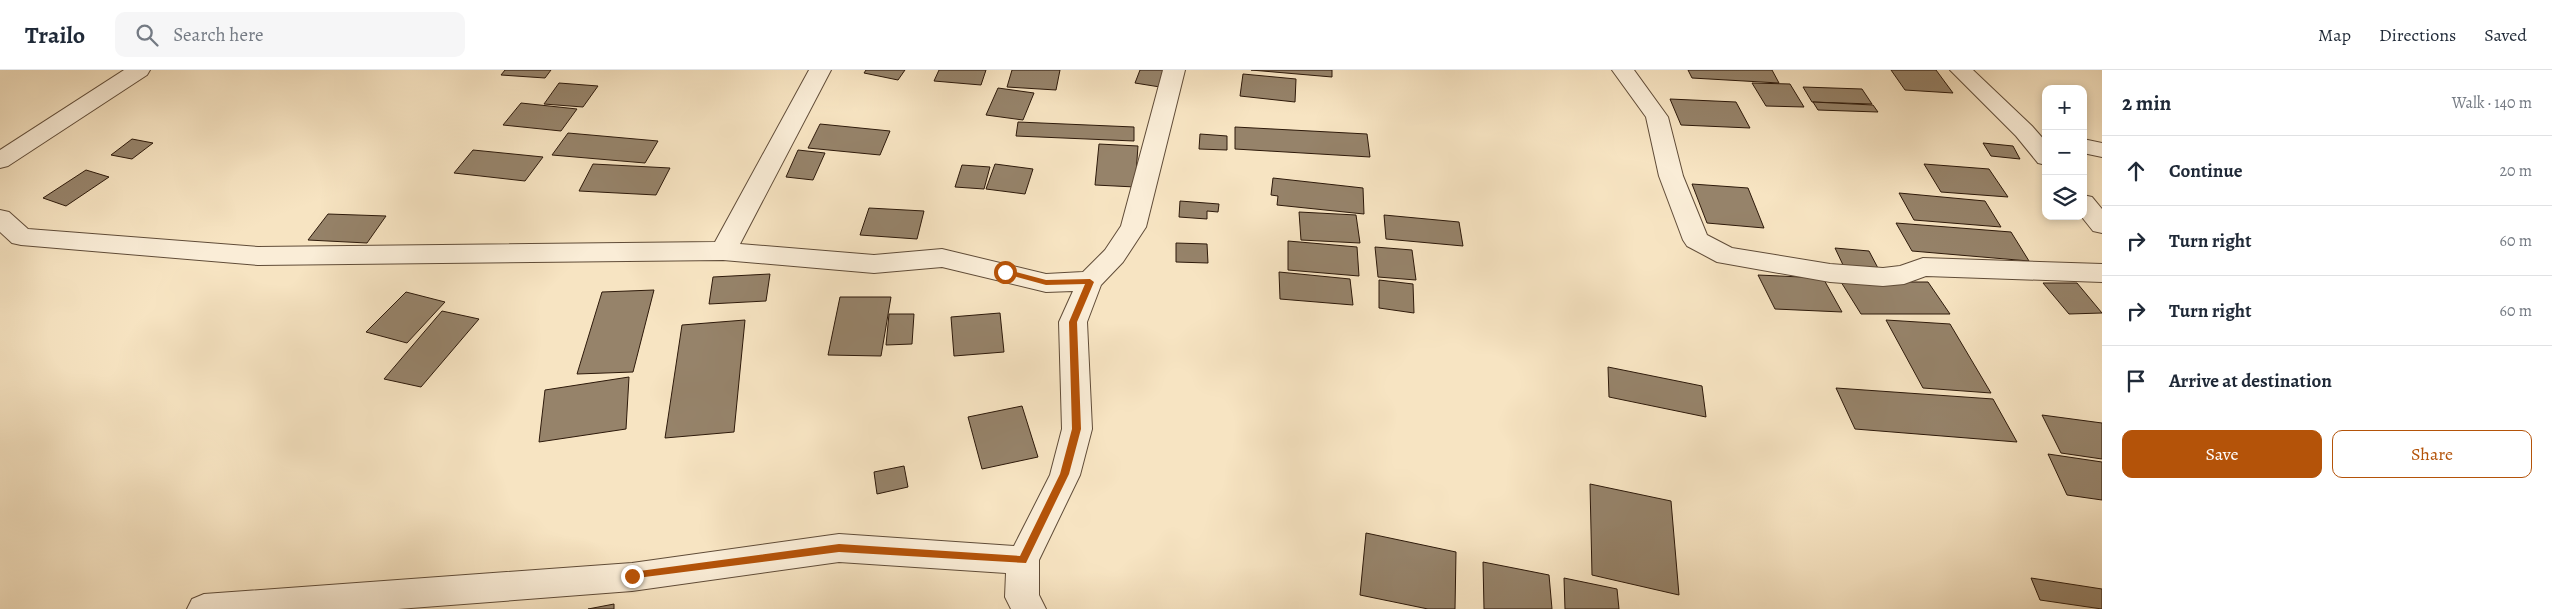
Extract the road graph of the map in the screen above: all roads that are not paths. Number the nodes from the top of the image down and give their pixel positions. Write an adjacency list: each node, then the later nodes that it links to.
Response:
1 (139, 70): 11 (street)
2 (820, 70): 15 (street)
3 (1174, 70): 17 (street)
4 (1623, 70): 16 (street)
5 (1961, 70): 6 (street)
6 (2024, 131): 7 (street); 10 (street)
7 (2042, 135)
8 (2087, 147): 9 (street)
9 (2102, 150)
10 (2042, 153)
11 (0, 161)
12 (2087, 208): 14 (street)
13 (0, 218): 15 (street)
14 (2102, 225)
15 (723, 251): 17 (street)
16 (2102, 273)
17 (1090, 282): 18 (street)
18 (1023, 560): 19 (street); 20 (street)
19 (204, 609)
20 (1029, 609)

